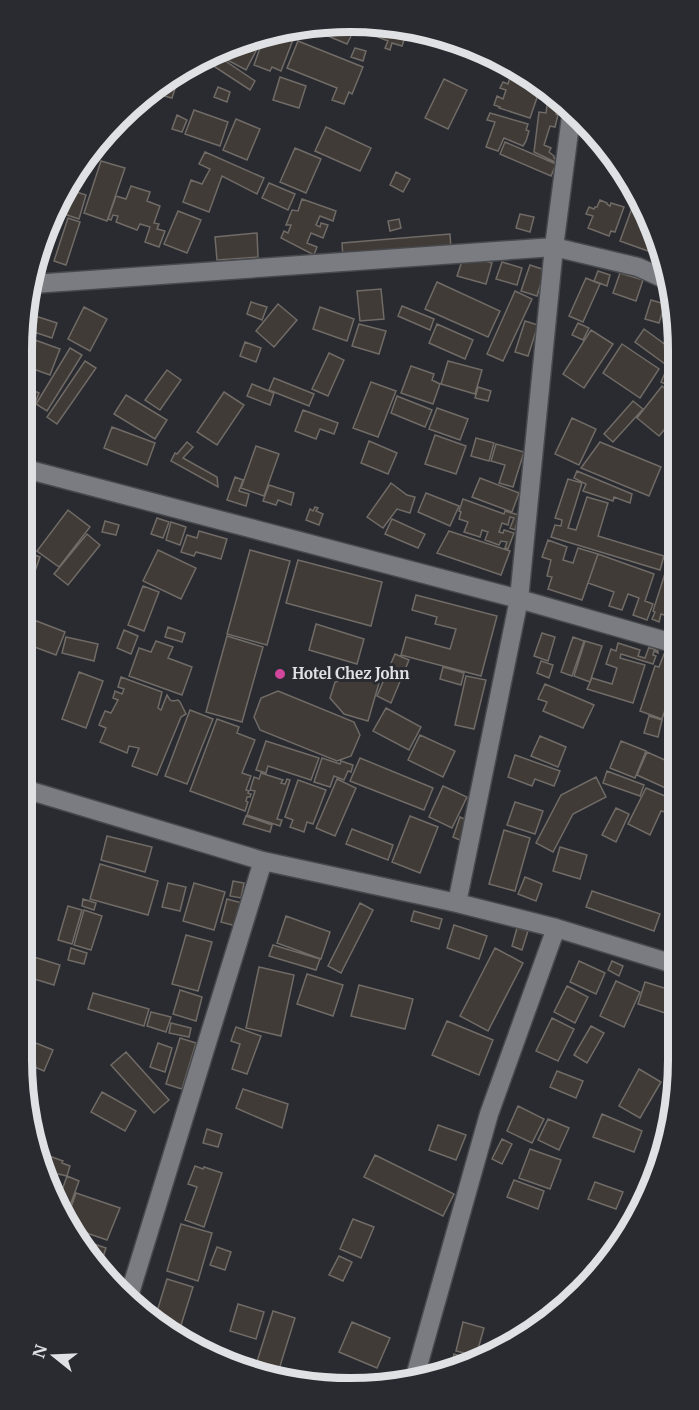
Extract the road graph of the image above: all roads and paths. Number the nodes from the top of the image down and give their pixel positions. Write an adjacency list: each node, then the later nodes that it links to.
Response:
1 (570, 121): 2 (street)
2 (554, 247): 3 (street); 4 (street); 6 (street)
3 (659, 276)
4 (39, 284)
5 (32, 471): 6 (street)
6 (519, 599): 7 (street); 10 (street)
7 (668, 642)
8 (32, 791): 9 (street)
9 (262, 861): 10 (street); 13 (street)
10 (457, 903): 11 (street)
11 (556, 928): 12 (street); 14 (street)
12 (668, 962)
13 (131, 1291)
14 (417, 1371)

